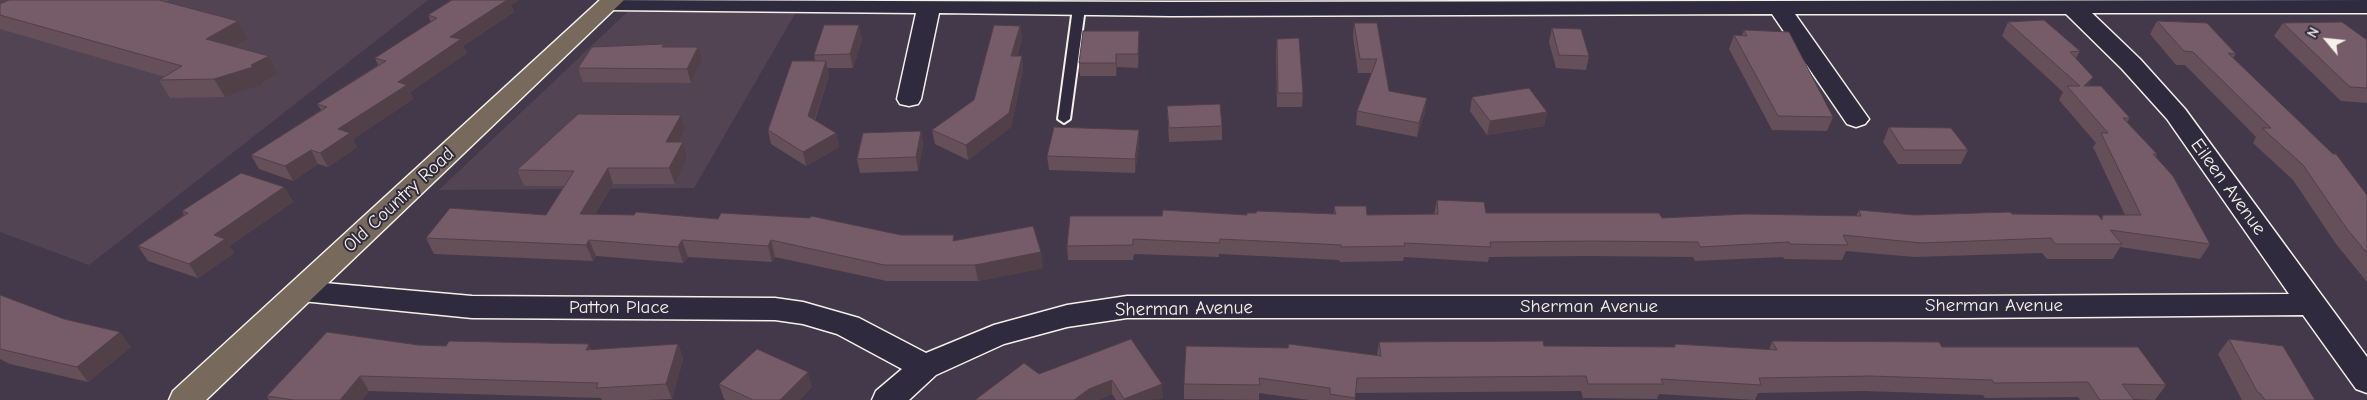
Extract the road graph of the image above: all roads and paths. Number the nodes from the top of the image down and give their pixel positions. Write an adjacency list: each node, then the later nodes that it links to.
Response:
1 (611, 2): 5 (street); 12 (main road, Old Country Road)
2 (2287, 3): 4 (street); 6 (street)
3 (1171, 4): 7 (street); 8 (street)
4 (2069, 4): 8 (street); 13 (street, Eileen Avenue)
5 (929, 6): 7 (street); 9 (street)
6 (2367, 6)
7 (1079, 8): 10 (lane)
8 (1779, 8): 11 (street)
9 (909, 99)
10 (1064, 118)
11 (1856, 119)
12 (302, 291): 14 (street, Patton Place); 16 (main road, Old Country Road)
13 (2312, 304): 14 (street, Sherman Avenue); 15 (street, Eileen Avenue)
14 (924, 367): 17 (street, Sherman Avenue)
15 (2367, 381)
16 (185, 400)
17 (888, 400)

